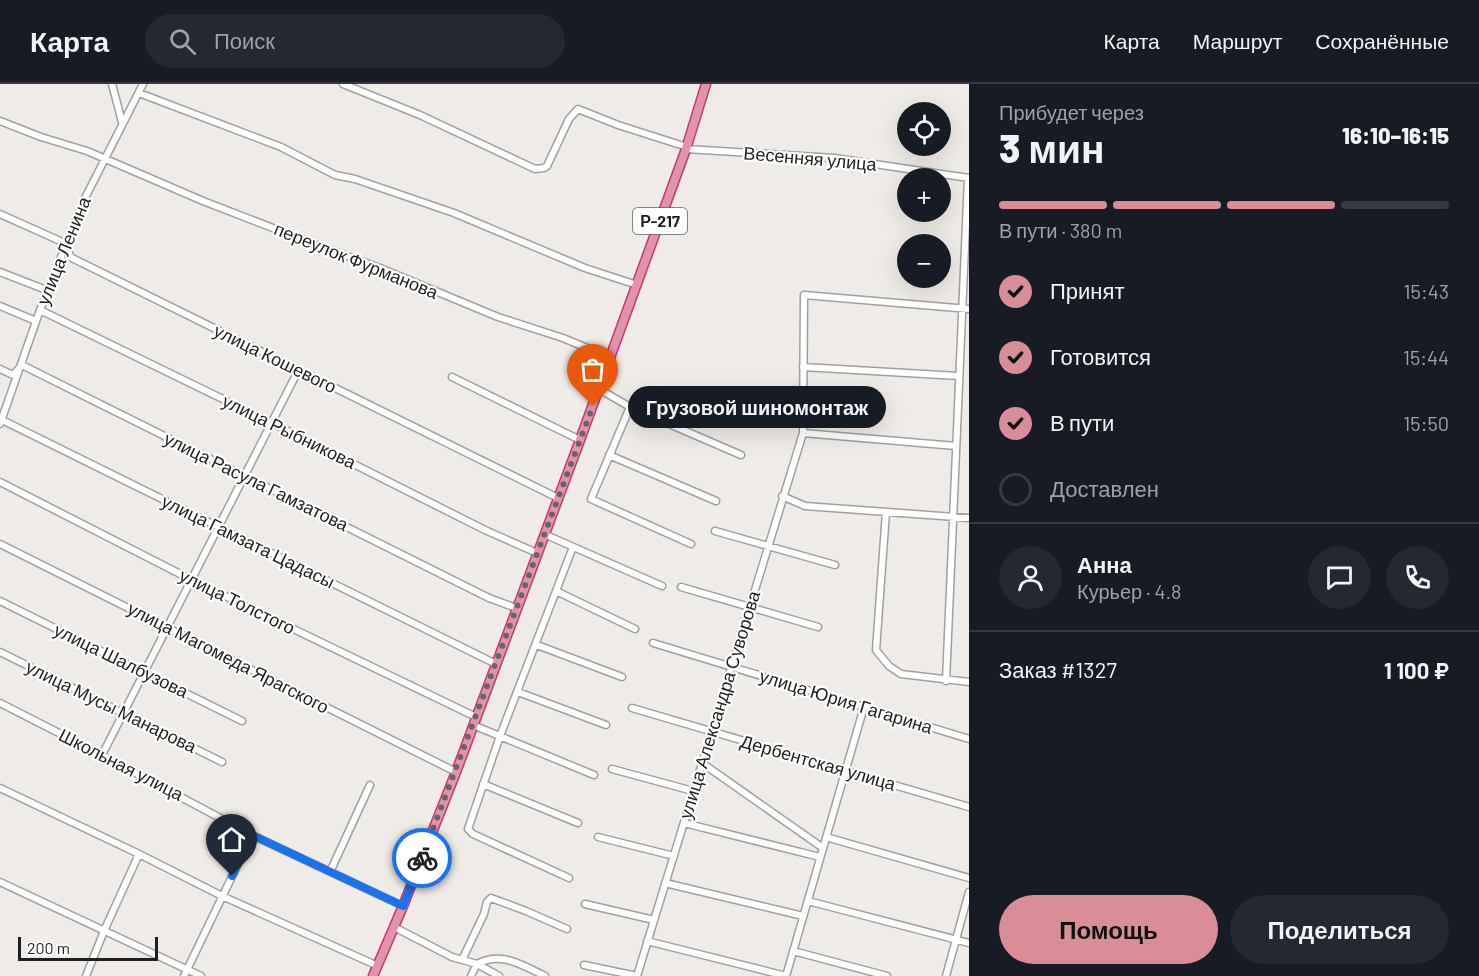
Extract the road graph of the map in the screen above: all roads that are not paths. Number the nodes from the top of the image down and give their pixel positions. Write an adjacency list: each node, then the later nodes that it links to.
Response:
1 (112, 84): 7 (street)
2 (143, 84): 5 (street, улица Ленина)
3 (343, 84): 8 (street, Весенняя улица)
4 (706, 84): 8 (highway, Р-217)
5 (139, 93): 7 (street, улица Ленина); 14 (street)
6 (0, 121): 9 (street, переулок Фурманова)
7 (122, 123): 9 (street, улица Ленина)
8 (686, 148): 10 (street, Весенняя улица); 14 (highway, Р-217)
9 (103, 159): 12 (street, улица Ленина); 20 (street, переулок Фурманова)
10 (968, 178): 17 (street)
11 (0, 214): 12 (street, улица Кошевого)
12 (67, 244): 15 (street, улица Ленина); 24 (street, улица Кошевого)
13 (0, 272): 15 (street)
14 (637, 285): 20 (highway, Р-217)
15 (49, 291): 18 (street, улица Ленина)
16 (0, 306): 19 (street)
17 (965, 309): 22 (street, улица Александра Суворова); 25 (street)
18 (40, 310): 19 (street, улица Ленина); 30 (street, улица Рыбникова)
19 (36, 321): 21 (street, улица Ленина)
20 (611, 358): 27 (highway, Р-217)
21 (22, 365): 23 (street); 29 (street, улица Ленина); 36 (street, улица Расула Гамзатова)
22 (803, 367): 25 (street); 31 (street, улица Александра Суворова)
23 (0, 369)
24 (298, 371): 30 (street); 39 (street, улица Кошевого)
25 (959, 376): 33 (street)
26 (452, 377): 32 (street)
27 (599, 389): 28 (street); 32 (highway, Р-217)
28 (630, 407): 34 (street); 35 (street)
29 (0, 421): 44 (street, улица Гамзата Цадасы)
30 (272, 423): 36 (street); 51 (street, улица Рыбникова)
31 (803, 433): 33 (street); 38 (street, улица Александра Суворова)
32 (580, 440): 39 (highway, Р-217)
33 (956, 446): 42 (street)
34 (609, 455): 40 (street); 48 (street)
35 (741, 455)
36 (245, 476): 44 (street); 59 (street, улица Расула Гамзатова)
37 (0, 482): 53 (street, улица Толстого)
38 (782, 496): 41 (street); 49 (street, улица Александра Суворова)
39 (558, 498): 46 (highway, Р-217)
40 (716, 501)
41 (886, 512): 42 (street); 70 (street)
42 (953, 517): 43 (street); 70 (street)
43 (969, 518)
44 (219, 527): 53 (street); 66 (street, улица Гамзата Цадасы)
45 (715, 531): 49 (street)
46 (544, 534): 50 (street); 51 (highway, Р-217)
47 (0, 544): 61 (street, улица Магомеда Ярагского)
48 (691, 544)
49 (769, 546): 52 (street); 58 (street, улица Александра Суворова)
50 (573, 547): 54 (street); 56 (street)
51 (537, 553): 59 (highway, Р-217)
52 (835, 565)
53 (192, 580): 61 (street); 78 (street, улица Толстого)
54 (662, 586)
55 (681, 587): 58 (street)
56 (556, 591): 62 (street); 64 (street)
57 (0, 601): 68 (street, улица Шалбузова)
58 (750, 607): 60 (street); 67 (street, улица Александра Суворова)
59 (516, 608): 66 (highway, Р-217)
60 (818, 627)
61 (167, 628): 68 (street); 88 (street, улица Магомеда Ярагского)
62 (635, 629)
63 (653, 643): 67 (street, улица Юрия Гагарина)
64 (537, 645): 69 (street); 72 (street)
65 (0, 652): 76 (street, улица Мусы Манарова)
66 (496, 664): 78 (highway, Р-217)
67 (732, 667): 74 (street, улица Юрия Гагарина); 80 (street, улица Александра Суворова)
68 (144, 673): 76 (street); 77 (street, улица Шалбузова)
69 (622, 677)
70 (946, 681): 71 (street)
71 (969, 682)
72 (518, 692): 79 (street); 81 (street)
73 (0, 703): 83 (street, Школьная улица)
74 (864, 707): 82 (street, улица Юрия Гагарина); 87 (street)
75 (632, 708): 80 (street, Дербентская улица)
76 (123, 714): 83 (street); 84 (street, улица Мусы Манарова)
77 (242, 721)
78 (475, 721): 81 (street, улица Толстого); 88 (highway, Р-217)
79 (606, 724)
80 (712, 732): 85 (street, улица Александра Суворова); 87 (street, Дербентская улица)
81 (501, 736): 89 (street, улица Толстого); 90 (street)
82 (969, 739)
83 (102, 755): 97 (street, Школьная улица)
84 (222, 762)
85 (702, 763): 93 (street, улица Александра Суворова); 100 (street)
86 (612, 769): 93 (street)
87 (845, 771): 94 (street, Дербентская улица); 99 (street)
88 (456, 772): 113 (highway, Р-217)
89 (594, 775)
90 (483, 784): 95 (street); 105 (street)
91 (370, 785): 104 (street)
92 (0, 789): 101 (street)
93 (693, 791): 96 (street, улица Александра Суворова)
94 (969, 807)
95 (578, 823)
96 (684, 823): 102 (street, улица Александра Суворова); 103 (street)
97 (252, 835): 104 (street, Школьная улица); 110 (street)
98 (598, 837): 102 (street)
99 (826, 837): 100 (street); 106 (street)
100 (823, 848): 103 (street)
101 (139, 854): 110 (street); 118 (street)
102 (674, 856): 108 (street, улица Александра Суворова)
103 (820, 857): 111 (street)
104 (330, 872): 113 (street, Школьная улица)
105 (568, 878)
106 (969, 878)
107 (0, 882): 118 (street)
108 (665, 883): 114 (street); 115 (street, улица Александра Суворова)
109 (969, 892): 119 (street)
110 (222, 896): 126 (street); 127 (street)
111 (808, 901): 114 (street); 119 (street)
112 (585, 904): 115 (street)
113 (403, 906): 116 (highway, Р-217)
114 (803, 916): 122 (street)
115 (654, 920): 120 (street, улица Александра Суворова)
116 (394, 927): 123 (street); 126 (highway, Р-217)
117 (567, 929): 123 (street)
118 (104, 931): 127 (street); 128 (street)
119 (956, 939): 121 (street); 137 (street)
120 (647, 941): 134 (street, улица Александра Суворова); 135 (street)
121 (969, 943)
122 (793, 951): 135 (street); 136 (street)
123 (462, 960): 124 (street)
124 (477, 964): 131 (street); 132 (street); 133 (street)
125 (584, 965): 134 (street)
126 (378, 966): 130 (highway, Р-217)
127 (185, 973): 129 (street)
128 (86, 976)
129 (201, 976)
130 (373, 976)
131 (471, 976)
132 (499, 976)
133 (545, 976)
134 (637, 976)
135 (786, 976)
136 (887, 976)
137 (946, 976)

